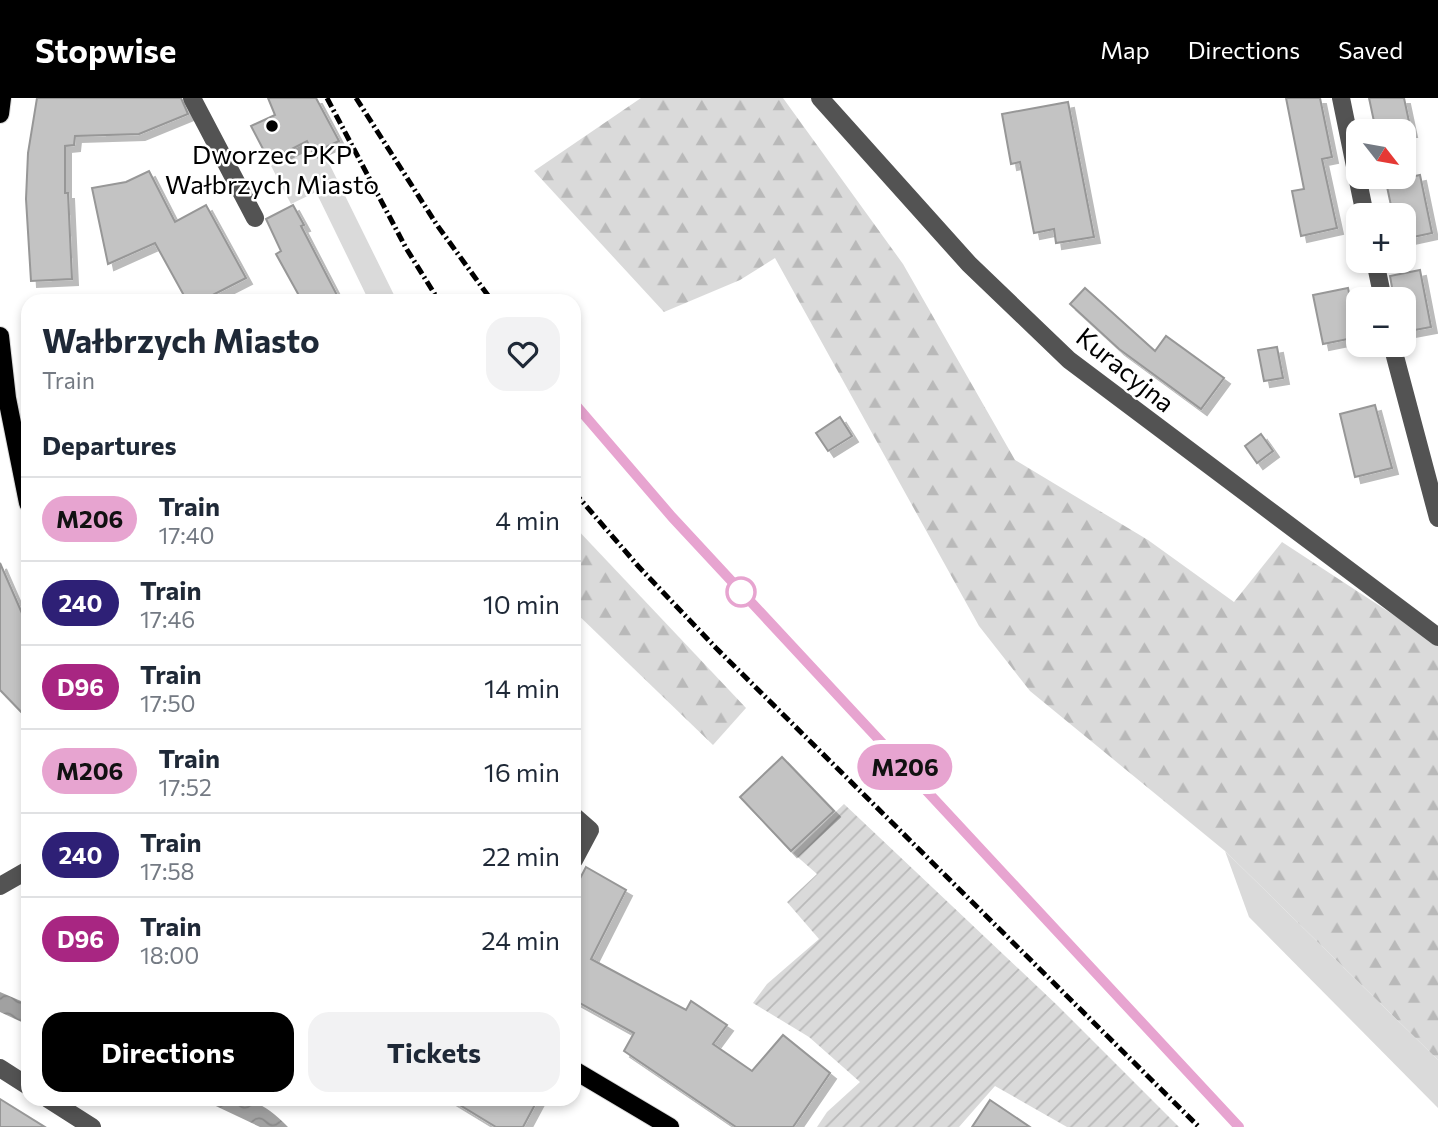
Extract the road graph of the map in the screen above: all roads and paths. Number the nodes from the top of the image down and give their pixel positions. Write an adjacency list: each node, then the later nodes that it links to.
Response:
1 (2, 98): 5 (main road)
2 (192, 98): 7 (street)
3 (820, 98): 12 (street, Kuracyjna)
4 (1341, 98): 6 (street)
5 (0, 114)
6 (1363, 203)
7 (255, 218)
8 (0, 336): 10 (main road)
9 (1395, 357): 11 (street)
10 (21, 469)
11 (1438, 518)
12 (1438, 637)
13 (581, 822): 14 (street)
14 (581, 847)
15 (21, 874): 16 (street)
16 (0, 886)
17 (0, 1069): 19 (street)
18 (581, 1074): 22 (main road)
19 (21, 1082)
20 (59, 1106): 21 (street)
21 (92, 1127)
22 (670, 1127)

